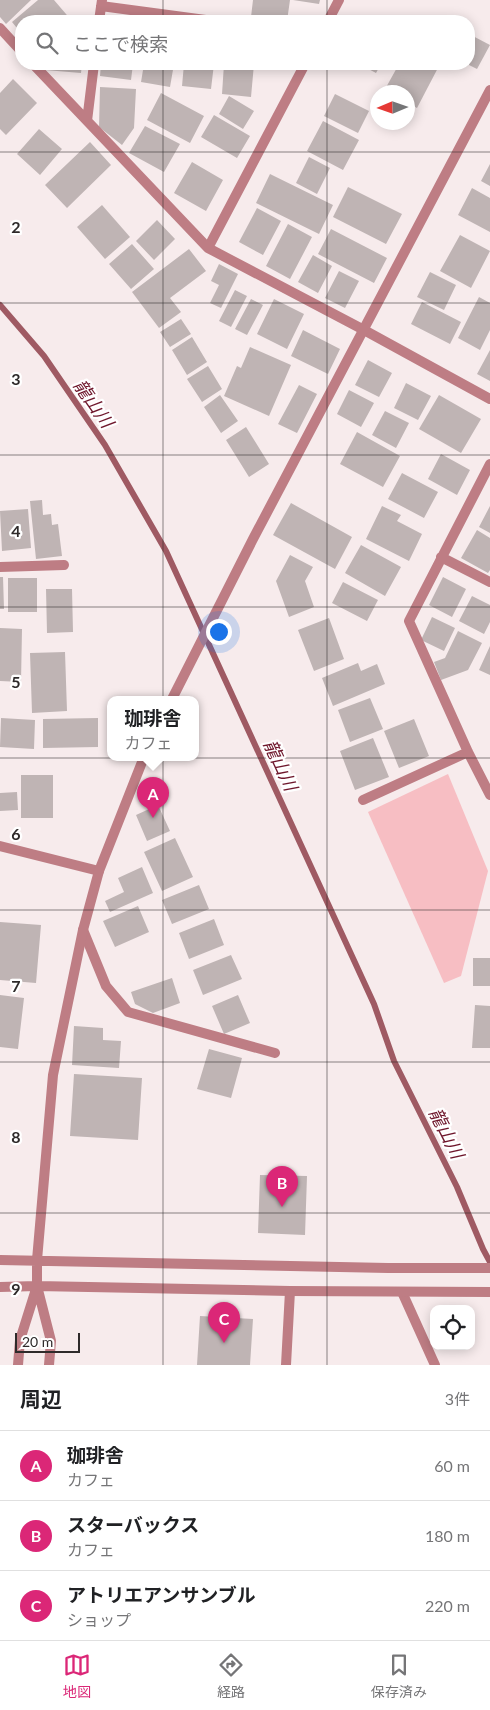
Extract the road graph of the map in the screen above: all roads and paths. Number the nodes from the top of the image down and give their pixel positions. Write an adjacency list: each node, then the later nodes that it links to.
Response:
1 (339, 0): 4 (street)
2 (101, 3): 3 (street)
3 (176, 15)
4 (331, 15)
5 (0, 28): 6 (street)
6 (15, 44)
7 (39, 70): 11 (street)
8 (93, 70): 11 (street)
9 (302, 70): 12 (street)
10 (490, 90): 13 (street)
11 (86, 121): 12 (street)
12 (208, 248): 13 (street)
13 (364, 330): 14 (street); 20 (street)
14 (490, 399)
15 (490, 464): 16 (street)
16 (441, 557): 19 (street); 21 (street)
17 (64, 565): 18 (street)
18 (0, 567)
19 (490, 582)
20 (174, 696)
21 (468, 752): 23 (street); 24 (street)
22 (142, 761): 26 (street)
23 (490, 795)
24 (363, 800)
25 (0, 846): 26 (street)
26 (99, 871): 27 (street)
27 (83, 930): 28 (street); 30 (street)
28 (275, 1053)
29 (0, 1260): 30 (street)
30 (36, 1260): 31 (street); 32 (street)
31 (490, 1268)
32 (37, 1286): 33 (street); 34 (street); 37 (street); 38 (street)
33 (0, 1287)
34 (290, 1291): 35 (street); 39 (street)
35 (402, 1292): 36 (street); 40 (street)
36 (490, 1292)
37 (18, 1365)
38 (49, 1365)
39 (286, 1365)
40 (435, 1365)

